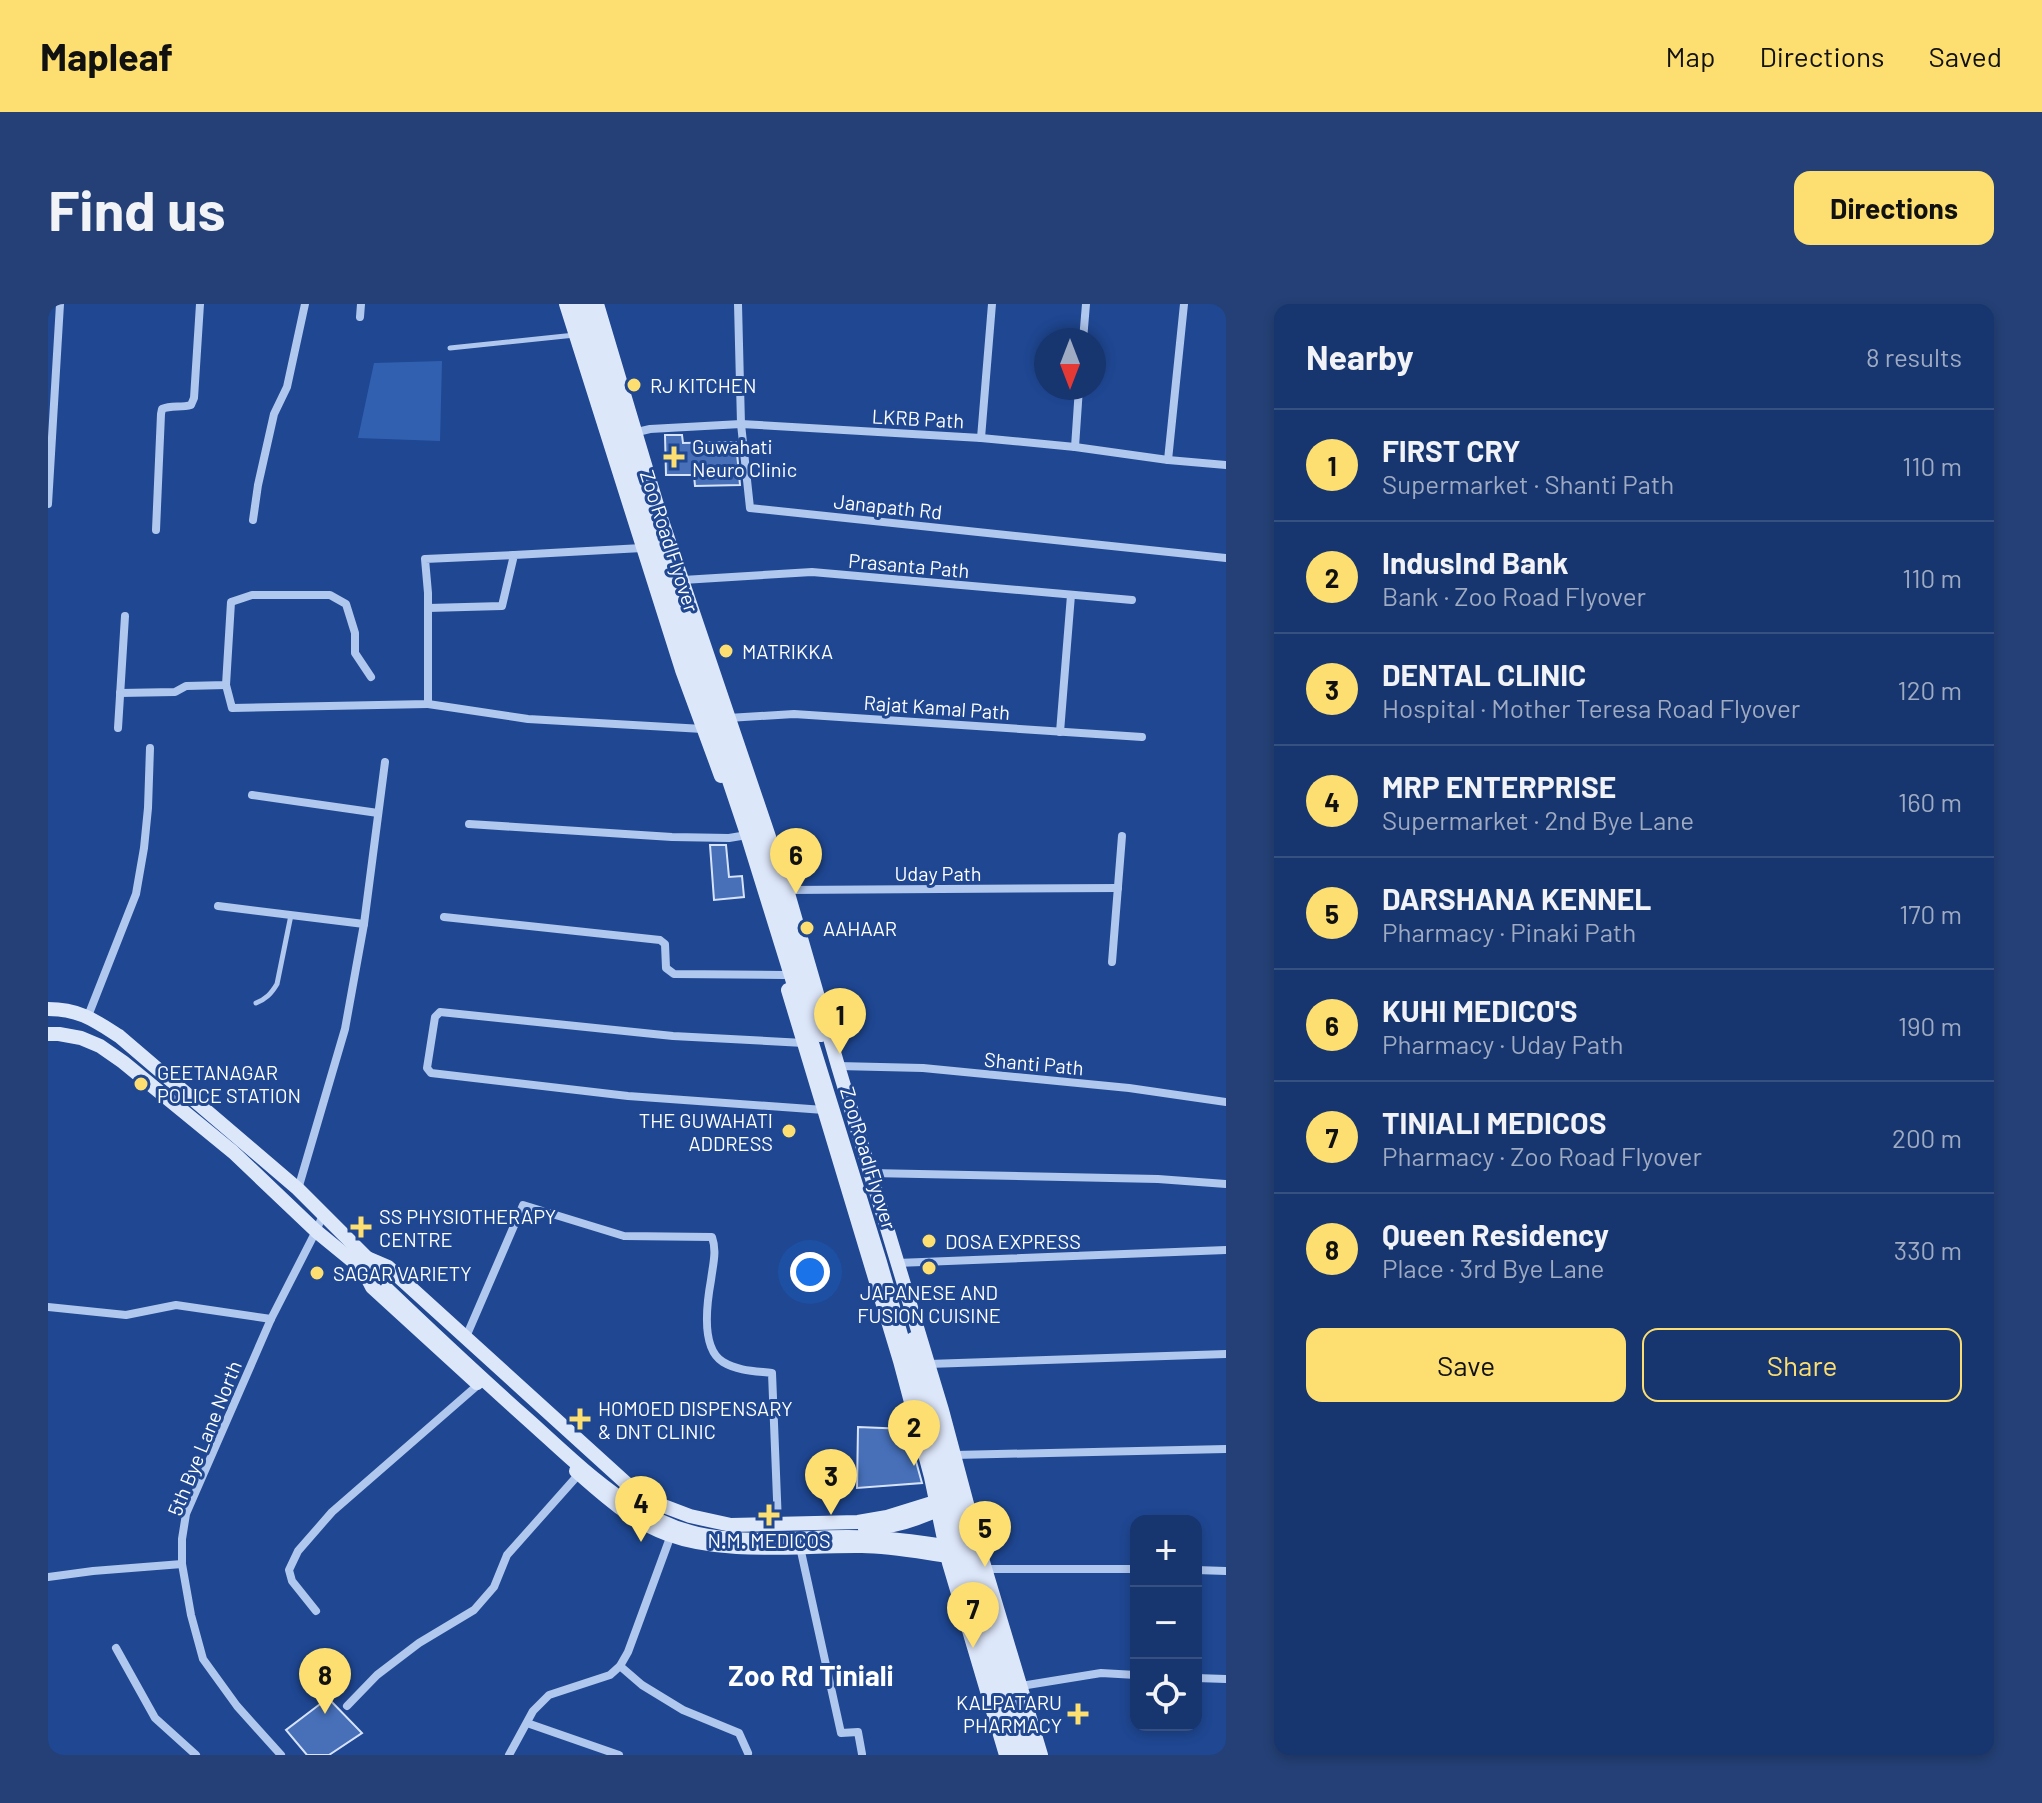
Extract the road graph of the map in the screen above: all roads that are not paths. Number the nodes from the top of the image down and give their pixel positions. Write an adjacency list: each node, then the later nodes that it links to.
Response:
1 (60, 304): 25 (street)
2 (200, 304): 27 (street)
3 (305, 304): 26 (street)
4 (361, 304): 13 (street)
5 (566, 304): 15 (main road)
6 (575, 304): 88 (main road, Zoo Road Flyover, bridge)
7 (588, 304): 117 (main road, Zoo Road Flyover, bridge)
8 (597, 304): 19 (main road)
9 (738, 304): 18 (street, Janapath Rd)
10 (992, 304): 20 (street)
11 (1086, 304): 14 (street)
12 (1184, 304): 23 (street)
13 (360, 317)
14 (1084, 328)
15 (576, 335): 16 (lane); 21 (main road)
16 (450, 348)
17 (1078, 400): 22 (street)
18 (741, 424): 19 (street, LKRB Path); 20 (street, LKRB Path); 30 (street, Janapath Rd)
19 (635, 432): 21 (street, LKRB Path); 31 (main road)
20 (981, 438): 22 (street, LKRB Path)
21 (608, 439): 28 (main road)
22 (1075, 447): 23 (street, LKRB Path)
23 (1168, 460): 24 (street, LKRB Path)
24 (1226, 465)
25 (48, 504)
26 (253, 520)
27 (156, 530)
28 (642, 548): 29 (street); 42 (main road)
29 (514, 555): 34 (street); 34 (street)
30 (1226, 558)
31 (683, 580): 32 (street, Prasanta Path); 40 (main road)
32 (1071, 595): 33 (street, Prasanta Path); 43 (street)
33 (1132, 600)
34 (428, 608): 39 (street)
35 (125, 616): 38 (street)
36 (371, 677): 37 (street)
37 (226, 685): 38 (street); 39 (street)
38 (120, 693): 41 (street)
39 (428, 704): 42 (street)
40 (728, 718): 43 (street, Rajat Kamal Path); 54 (main road)
41 (118, 728)
42 (703, 729): 50 (main road)
43 (1060, 732): 44 (street, Rajat Kamal Path)
44 (1142, 737)
45 (150, 748): 63 (street)
46 (385, 762): 48 (street)
47 (252, 795): 48 (street)
48 (378, 813): 58 (street)
49 (469, 824): 50 (street)
50 (741, 836): 53 (main road)
51 (1122, 836): 52 (street)
52 (1118, 888): 54 (street, Uday Path); 59 (street)
53 (758, 890): 54 (street, Uday Path); 60 (main road)
54 (787, 890): 66 (main road)
55 (218, 906): 56 (street)
56 (291, 915): 58 (street); 61 (lane)
57 (444, 917): 60 (street)
58 (364, 924): 71 (street)
59 (1112, 962)
60 (784, 975): 65 (main road)
61 (256, 1003)
62 (48, 1009): 63 (main road)
63 (88, 1016): 71 (main road)
64 (48, 1034): 73 (main road)
65 (804, 1043): 68 (main road); 68 (street)
66 (838, 1066): 67 (street, Shanti Path); 69 (main road)
67 (1226, 1102)
68 (825, 1110): 88 (main road)
69 (870, 1173): 70 (street); 76 (main road)
70 (1226, 1184)
71 (298, 1189): 72 (main road)
72 (323, 1215): 73 (street, 5th Bye Lane North); 75 (main road)
73 (316, 1231): 75 (main road); 79 (street, 5th Bye Lane North)
74 (1226, 1250): 76 (street)
75 (364, 1263): 77 (main road); 80 (main road); 83 (main road)
76 (897, 1263): 82 (main road)
77 (391, 1287): 88 (main road, bridge); 93 (main road, bridge)
78 (48, 1307): 79 (street)
79 (271, 1319): 94 (street, 5th Bye Lane North)
80 (466, 1337): 89 (main road); 89 (street)
81 (1226, 1354): 82 (street)
82 (928, 1364): 85 (main road)
83 (479, 1384): 86 (main road); 100 (street)
84 (1226, 1449): 85 (street)
85 (954, 1455): 87 (main road)
86 (579, 1474): 90 (main road); 107 (street)
87 (965, 1493): 88 (main road); 91 (main road)
88 (942, 1504): 89 (main road); 93 (main road, Zoo Road Flyover, bridge)
89 (778, 1524)
90 (671, 1535): 92 (main road); 102 (street)
91 (978, 1545): 93 (main road); 95 (main road)
92 (800, 1546): 93 (main road); 110 (street)
93 (952, 1552): 115 (main road); 116 (main road, Zoo Road Flyover, bridge)
94 (182, 1564): 99 (street); 112 (street, 5th Bye Lane North)
95 (987, 1569): 96 (street); 106 (main road)
96 (1130, 1569)
97 (1202, 1570): 98 (street)
98 (1226, 1571)
99 (48, 1577)
100 (316, 1611)
101 (116, 1648): 111 (street)
102 (620, 1666): 108 (street); 109 (street)
103 (1130, 1675): 106 (street)
104 (1202, 1678): 105 (street)
105 (1226, 1679)
106 (1021, 1686): 118 (main road)
107 (347, 1706)
108 (527, 1723): 113 (street); 114 (street)
109 (748, 1753)
110 (862, 1754)
111 (196, 1755)
112 (281, 1755)
113 (509, 1755)
114 (619, 1755)
115 (1006, 1755)
116 (1018, 1755)
117 (1029, 1755)
118 (1041, 1755)

